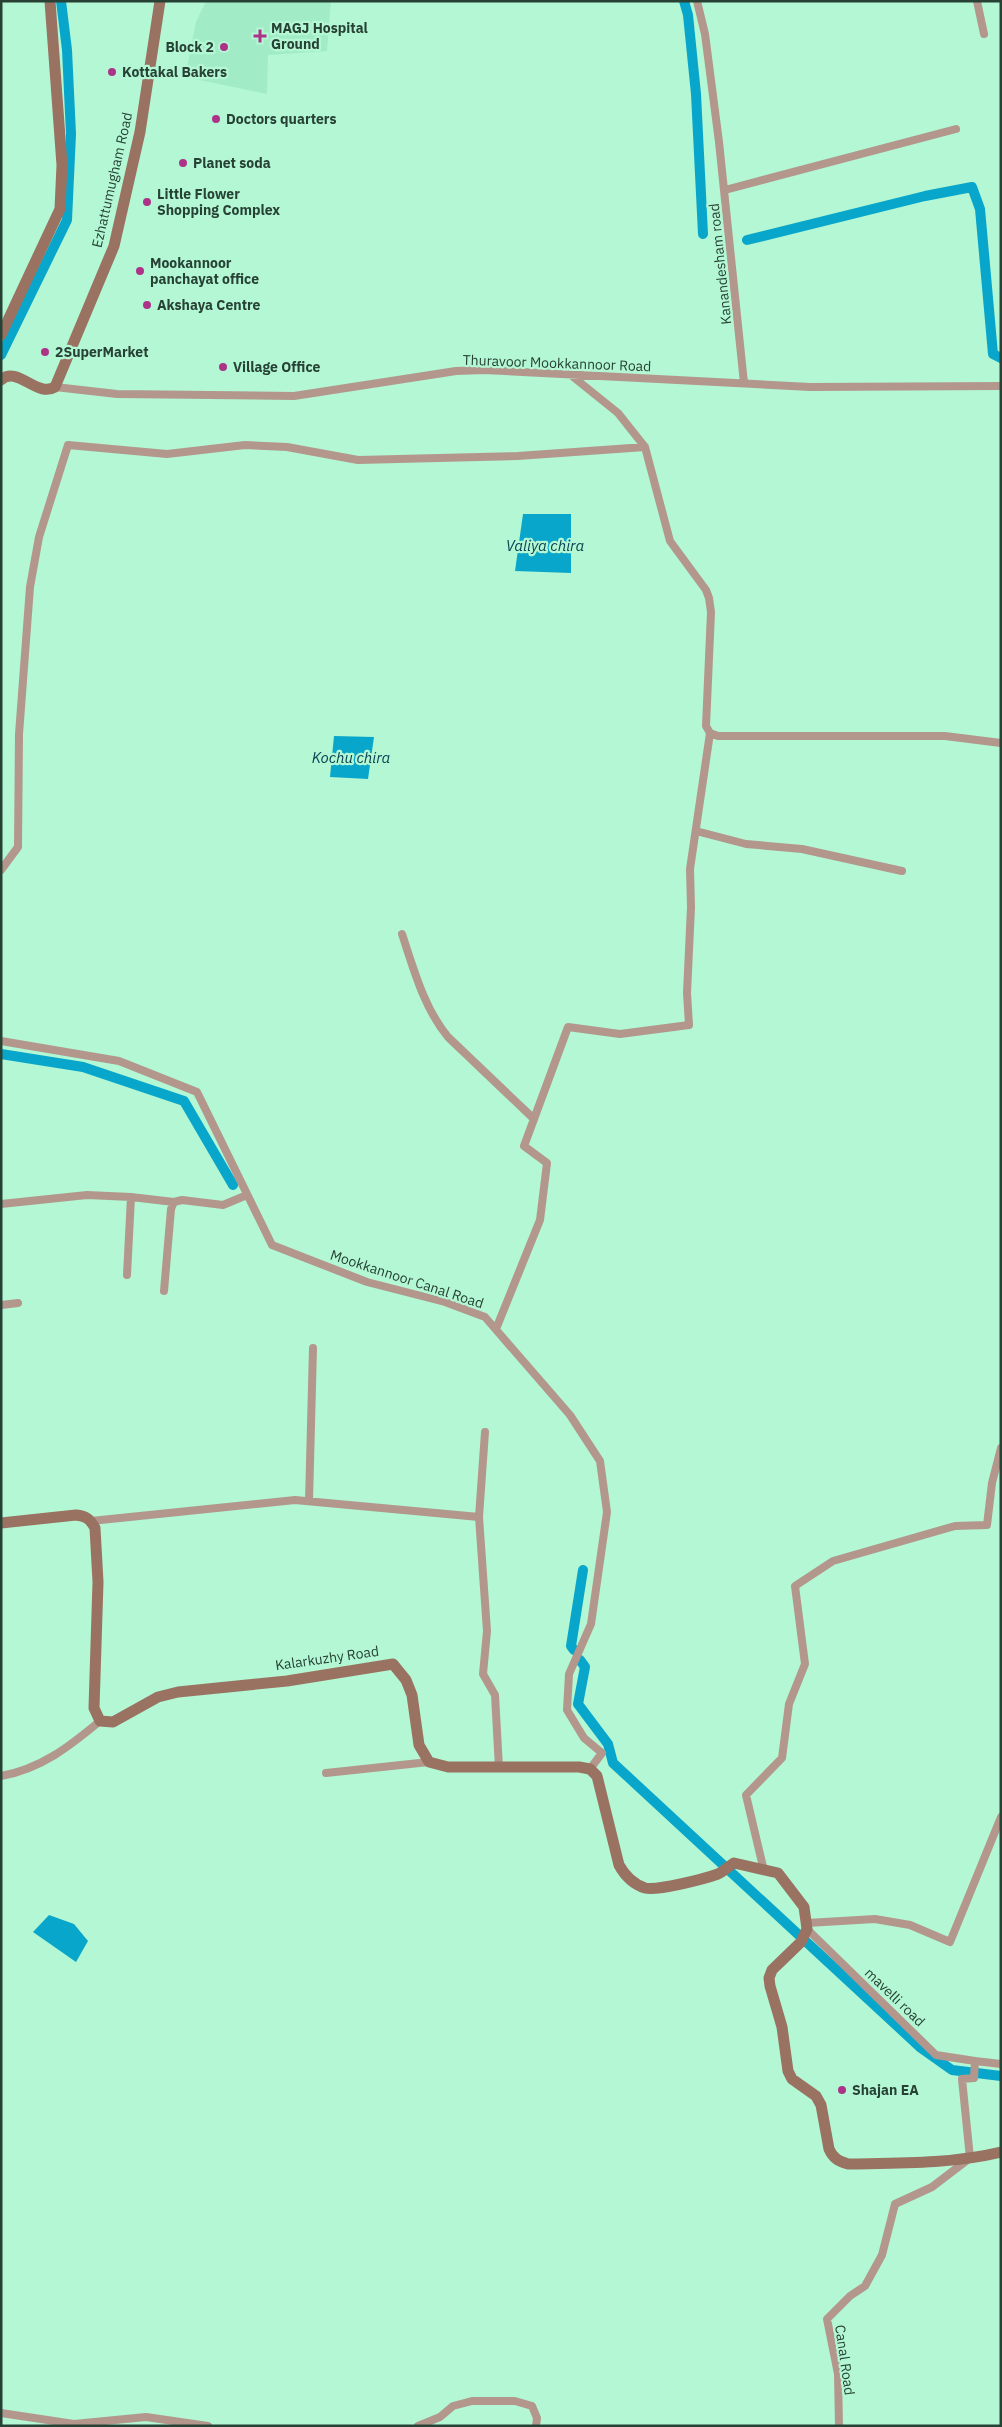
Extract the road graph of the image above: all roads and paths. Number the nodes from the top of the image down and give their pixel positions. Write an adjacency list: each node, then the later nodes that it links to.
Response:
1 (50, 1): 8 (main road)
2 (160, 1): 13 (main road, Ezhattumugham Road)
3 (697, 1): 7 (street, Kanandesham road)
4 (977, 1): 5 (street)
5 (984, 34)
6 (956, 129): 7 (street)
7 (725, 190): 11 (street, Kanandesham road)
8 (1, 335)
9 (572, 376): 11 (street, Thuravoor Mookkannoor Road); 13 (street, Thuravoor Mookkannoor Road); 14 (street)
10 (1, 380): 13 (main road)
11 (744, 383): 12 (street, Thuravoor Mookkannoor Road)
12 (1001, 386)
13 (55, 387)
14 (645, 447): 15 (street); 18 (street)
15 (710, 734): 16 (street); 17 (street)
16 (1001, 743)
17 (696, 831): 19 (street); 22 (street)
18 (1, 870)
19 (902, 871)
20 (402, 934): 22 (street)
21 (1, 1041): 23 (street, Mookkannoor Canal Road)
22 (534, 1119): 31 (street)
23 (247, 1195): 25 (street); 31 (street, Mookkannoor Canal Road)
24 (131, 1197): 25 (street); 26 (street); 27 (street)
25 (174, 1202): 28 (street)
26 (1, 1204)
27 (127, 1275)
28 (164, 1291)
29 (18, 1304): 30 (street)
30 (1, 1305)
31 (496, 1329): 42 (street, Mookkannoor Canal Road)
32 (313, 1348): 35 (street)
33 (485, 1432): 36 (street)
34 (1001, 1448): 46 (street)
35 (310, 1501): 36 (street); 37 (street)
36 (479, 1517): 41 (street)
37 (91, 1521): 38 (main road); 39 (main road)
38 (1, 1523)
39 (100, 1721): 40 (main road, Kalarkuzhy Road); 44 (street)
40 (429, 1762): 41 (main road); 43 (street)
41 (500, 1768): 42 (main road)
42 (590, 1769): 46 (main road)
43 (326, 1773)
44 (1, 1776)
45 (1001, 1817): 47 (street)
46 (764, 1871): 47 (main road)
47 (807, 1926): 48 (street, mavelli road); 51 (main road)
48 (975, 2063): 49 (street); 51 (street)
49 (1001, 2064)
50 (1001, 2152): 51 (main road)
51 (970, 2158): 56 (street, Canal Road)
52 (1, 2413): 53 (street)
53 (208, 2426)
54 (418, 2426): 55 (street)
55 (536, 2426)
56 (839, 2426)

